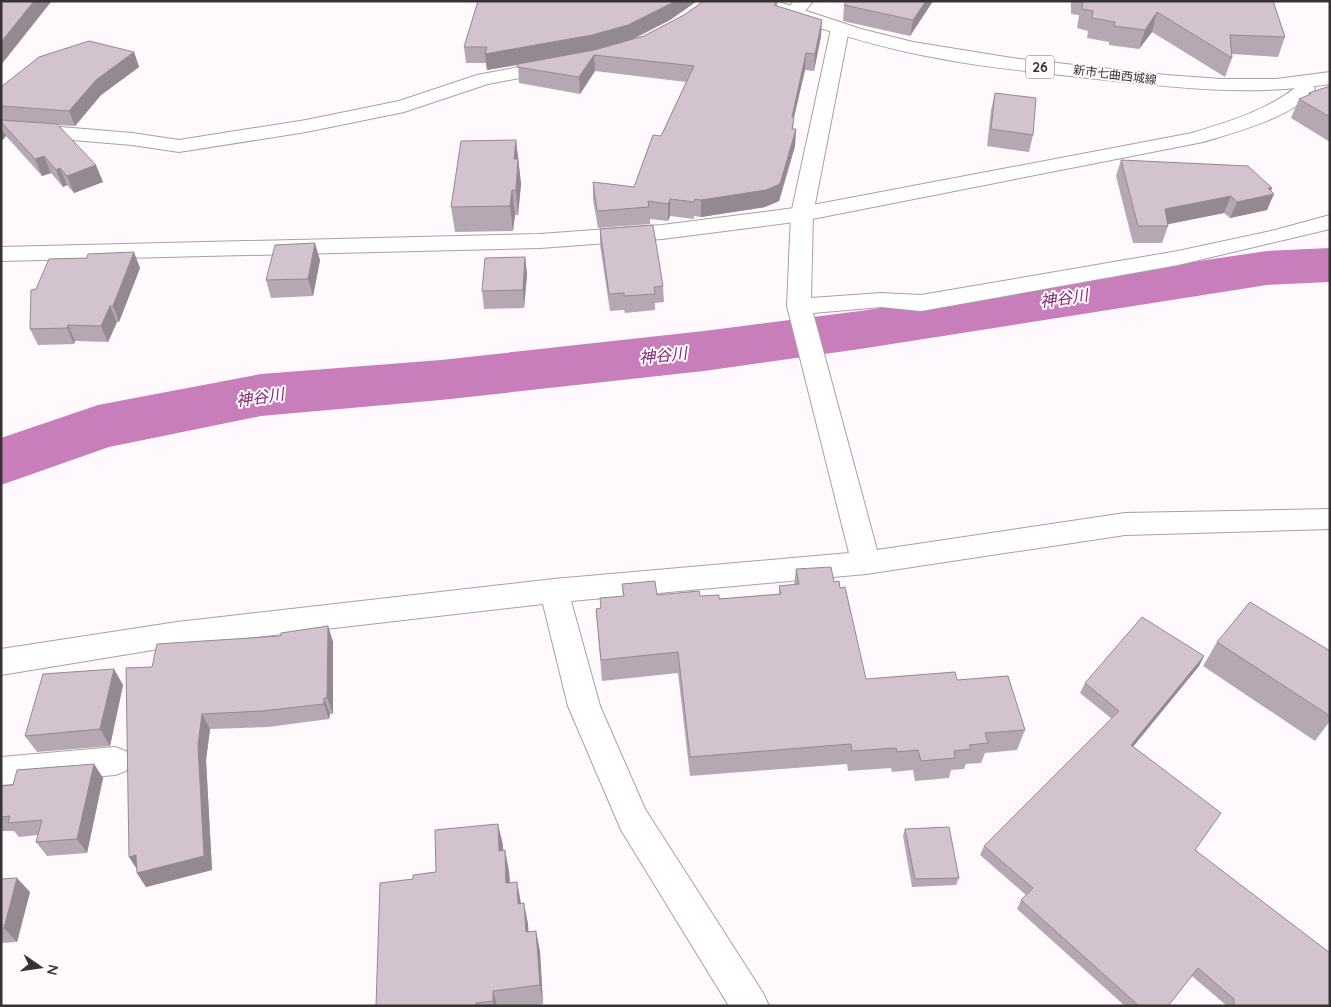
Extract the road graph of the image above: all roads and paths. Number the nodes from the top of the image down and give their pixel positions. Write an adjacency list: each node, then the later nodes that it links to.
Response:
1 (758, 1): 2 (street, 新市七曲西城線 / 26)
2 (799, 7): 3 (street, 新市七曲西城線 / 26)
3 (840, 29): 6 (street, 新市七曲西城線 / 26); 8 (street)
4 (576, 62): 7 (street)
5 (1330, 78): 6 (street, 新市七曲西城線 / 26)
6 (1303, 84): 8 (street)
7 (1, 128)
8 (802, 214): 10 (street); 11 (street)
9 (1330, 222): 11 (street)
10 (1, 254)
11 (800, 310): 13 (street)
12 (1330, 519): 13 (street)
13 (864, 552): 14 (street)
14 (554, 591): 15 (street); 18 (street)
15 (1, 662)
16 (115, 761): 17 (street)
17 (1, 770)
18 (750, 1006)

